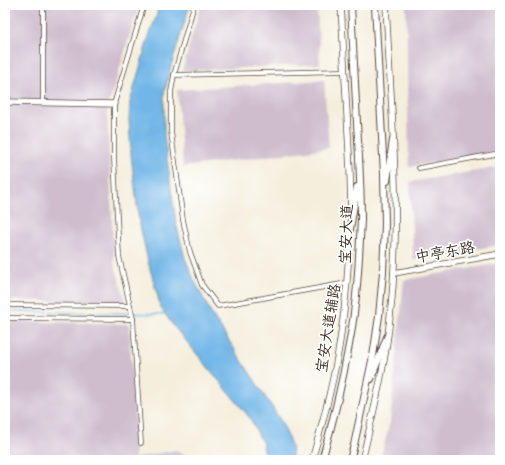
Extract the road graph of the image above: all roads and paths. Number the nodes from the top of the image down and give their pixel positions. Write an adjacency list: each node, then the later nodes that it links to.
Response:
1 (43, 5): 11 (street)
2 (144, 5): 12 (street)
3 (194, 5): 9 (street)
4 (341, 5): 8 (main road, 宝安大道辅路)
5 (351, 5): 16 (main road, 宝安大道)
6 (375, 5): 17 (main road)
7 (386, 5): 13 (main road)
8 (344, 71): 9 (street); 18 (main road, 宝安大道辅路)
9 (174, 75): 21 (street)
10 (5, 102): 11 (main road)
11 (43, 103): 12 (main road)
12 (114, 104): 23 (street)
13 (393, 140): 17 (main road); 20 (main road)
14 (500, 154): 15 (street)
15 (419, 168)
16 (360, 169): 18 (main road); 30 (main road, 宝安大道)
17 (384, 198): 27 (main road)
18 (350, 229): 21 (main road, 宝安大道辅路)
19 (500, 254): 20 (main road, 中亭东路)
20 (394, 273): 26 (main road)
21 (347, 283): 29 (main road, 宝安大道辅路)
22 (5, 304): 23 (street)
23 (131, 307): 25 (street)
24 (5, 318): 25 (street)
25 (132, 318): 28 (street)
26 (387, 337): 27 (main road); 32 (main road)
27 (365, 395): 31 (main road)
28 (141, 443)
29 (312, 460)
30 (322, 460)
31 (350, 460)
32 (362, 460)

